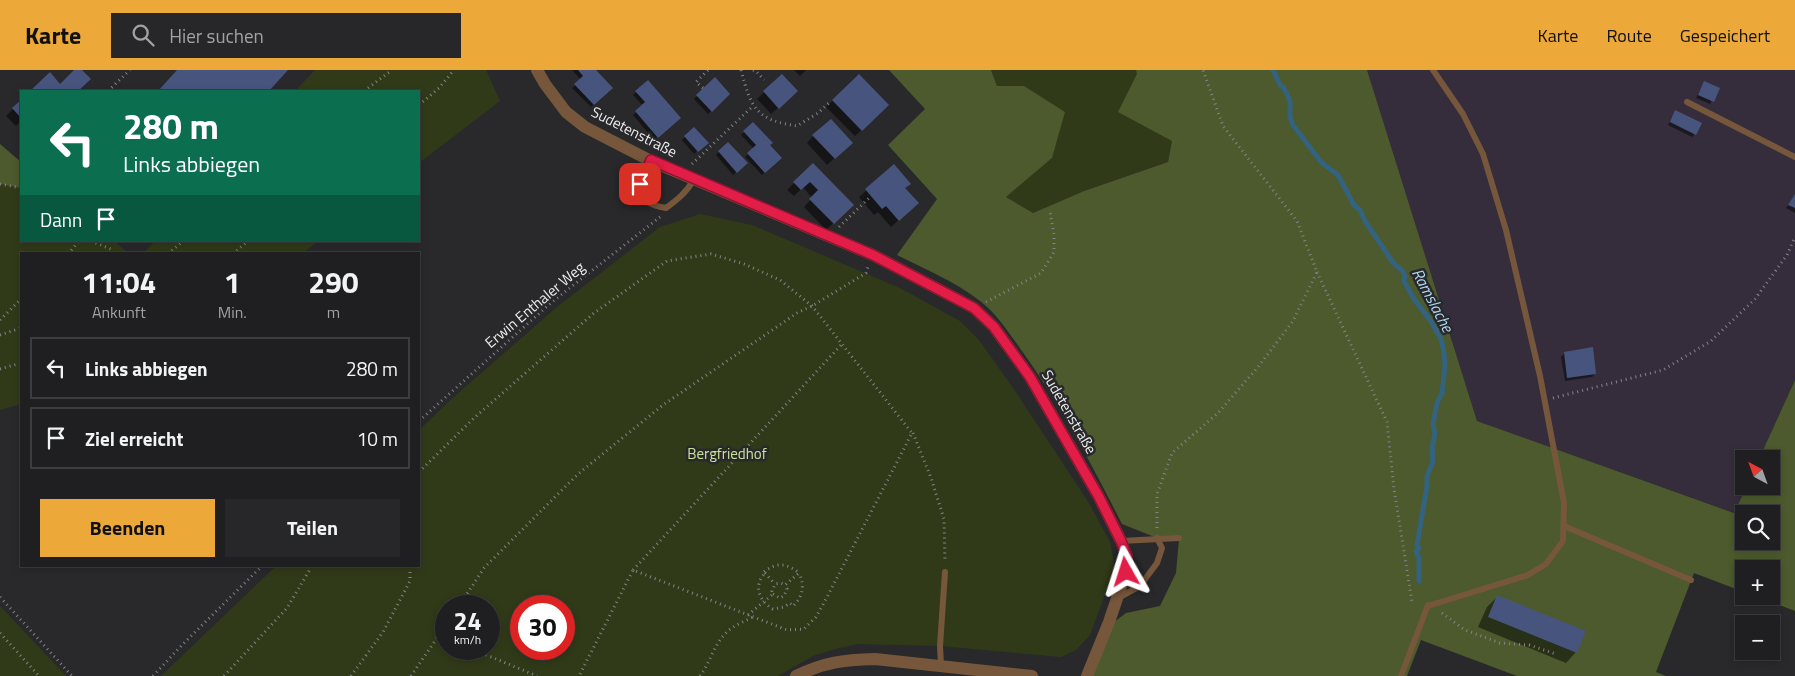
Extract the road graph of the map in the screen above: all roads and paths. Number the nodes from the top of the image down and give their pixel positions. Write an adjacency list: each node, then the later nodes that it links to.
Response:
1 (130, 70): 12 (path)
2 (392, 70): 13 (path)
3 (454, 70): 16 (path)
4 (537, 70): 19 (street, Sudetenstraße)
5 (708, 70): 11 (path)
6 (742, 70): 17 (path)
7 (756, 70): 10 (path)
8 (1203, 70): 38 (path)
9 (1433, 70): 48 (lane)
10 (764, 80)
11 (703, 88)
12 (109, 90)
13 (365, 90)
14 (831, 100): 17 (path)
15 (1687, 102): 18 (lane)
16 (420, 104)
17 (753, 106): 20 (path, Sudetenstraße)
18 (1795, 156)
19 (651, 160): 20 (street, Sudetenstraße); 25 (lane)
20 (682, 174): 21 (street, Sudetenstraße)
21 (694, 179): 25 (lane); 27 (street, Sudetenstraße)
22 (0, 184): 23 (path)
23 (20, 188)
24 (869, 198): 27 (path)
25 (666, 208): 49 (path, Erwin Enthaler Weg)
26 (1050, 212): 41 (path)
27 (829, 236): 37 (street, Sudetenstraße)
28 (1795, 237): 48 (path)
29 (78, 242): 33 (path)
30 (93, 242): 34 (path)
31 (181, 242): 35 (path)
32 (247, 242): 36 (path)
33 (70, 252)
34 (112, 252)
35 (170, 252)
36 (235, 252)
37 (873, 255): 40 (path); 41 (street, Sudetenstraße)
38 (1317, 272): 53 (path); 72 (path)
39 (20, 300): 42 (path)
40 (812, 306): 45 (path); 51 (path); 67 (path)
41 (974, 308): 55 (street, Sudetenstraße)
42 (0, 320)
43 (20, 328): 44 (path)
44 (0, 335)
45 (842, 344): 50 (path); 59 (path)
46 (20, 362): 47 (path)
47 (0, 369)
48 (1545, 400): 52 (lane)
49 (420, 419)
50 (912, 433): 60 (path); 76 (path)
51 (420, 471)
52 (1564, 526): 63 (lane); 74 (lane)
53 (1156, 538): 54 (lane); 55 (lane); 70 (lane)
54 (1179, 538)
55 (1121, 541): 70 (street, Sudetenstraße)
56 (261, 567): 84 (path)
57 (311, 567): 85 (path)
58 (410, 567): 86 (path)
59 (633, 570): 75 (path); 89 (path)
60 (945, 572): 81 (lane)
61 (765, 573): 62 (path); 64 (path); 71 (path)
62 (799, 573): 65 (path); 73 (path)
63 (1691, 580)
64 (775, 584): 65 (path); 66 (path)
65 (785, 585): 69 (path)
66 (773, 594): 69 (path); 71 (path)
67 (466, 595)
68 (0, 596): 83 (path)
69 (784, 596): 73 (path)
70 (1117, 598): 93 (street, Sudetenstraße)
71 (764, 602): 73 (path); 75 (path)
72 (1412, 602)
73 (790, 603)
74 (1430, 605): 79 (path); 94 (lane)
75 (748, 615): 76 (path)
76 (753, 617): 90 (path)
77 (0, 633): 82 (path)
78 (435, 641): 87 (path)
79 (1556, 654)
80 (498, 660): 88 (path)
81 (941, 665): 91 (street); 92 (street)
82 (39, 676)
83 (72, 676)
84 (153, 676)
85 (224, 676)
86 (351, 676)
87 (411, 676)
88 (537, 676)
89 (579, 676)
90 (700, 676)
91 (796, 676)
92 (1032, 676)
93 (1086, 676)
94 (1401, 676)

